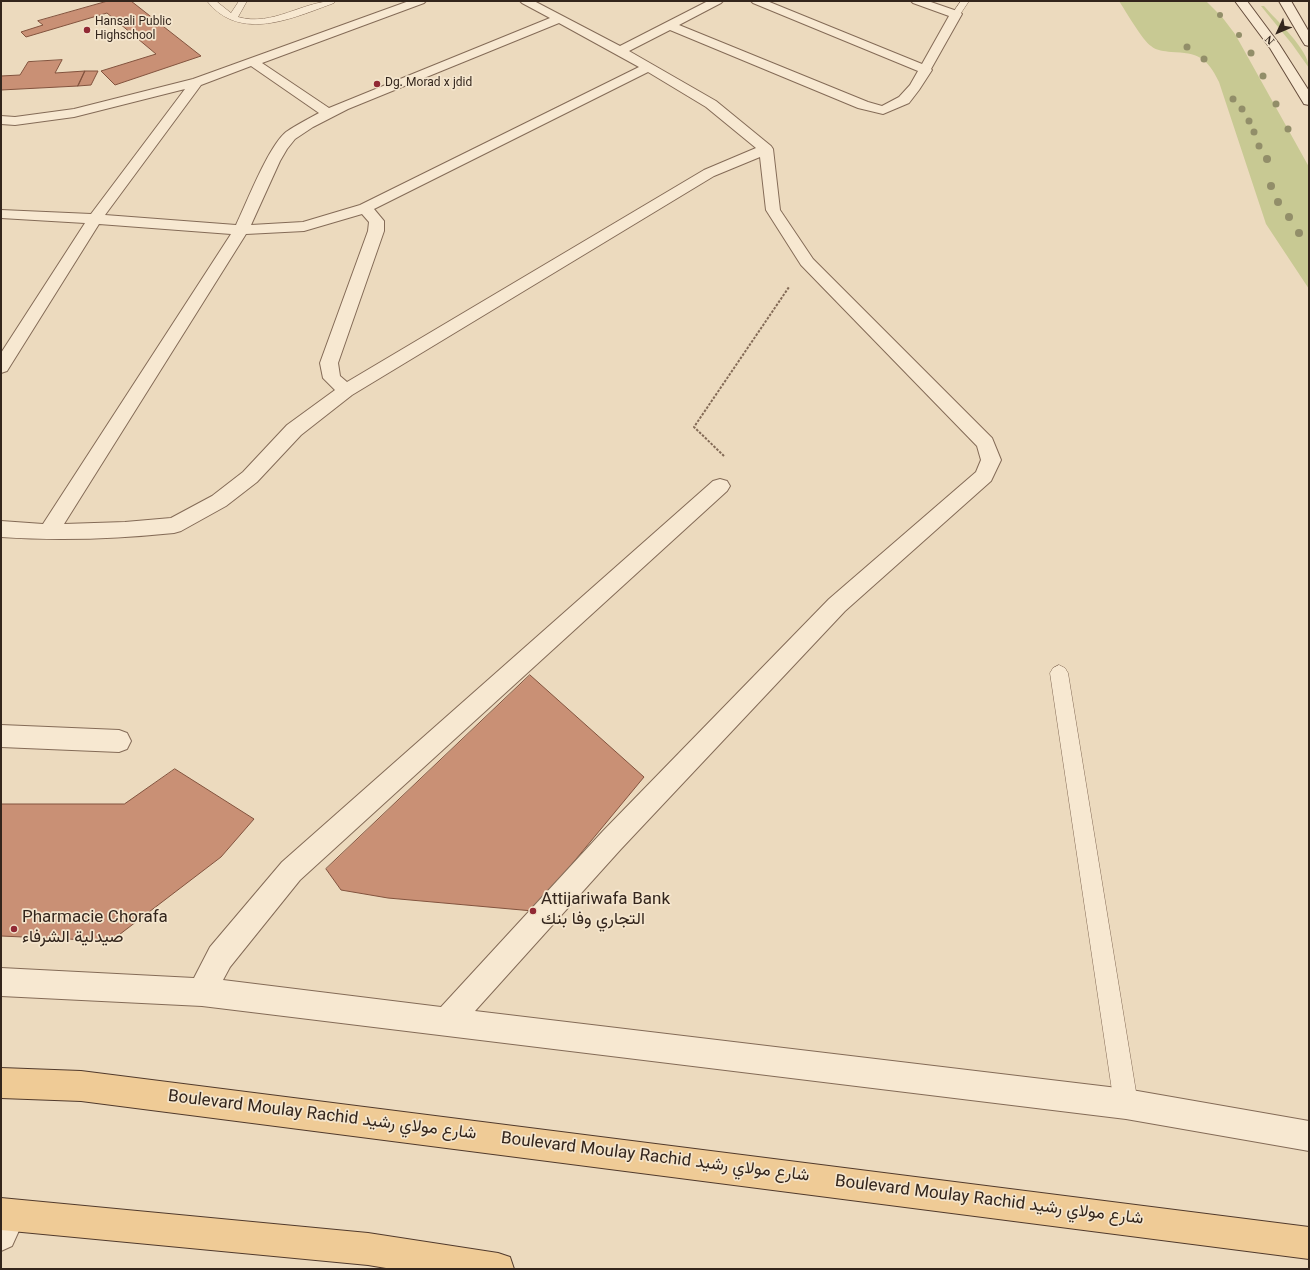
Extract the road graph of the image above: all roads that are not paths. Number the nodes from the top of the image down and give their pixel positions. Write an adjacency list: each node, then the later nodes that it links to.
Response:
1 (211, 1): 15 (lane)
2 (243, 1): 15 (lane)
3 (298, 1): 13 (lane)
4 (331, 1): 13 (lane)
5 (420, 1): 20 (street)
6 (526, 1): 16 (street)
7 (717, 1): 17 (street)
8 (757, 1): 22 (street)
9 (917, 1): 14 (street)
10 (965, 1): 14 (lane)
11 (1241, 1): 24 (street)
12 (1285, 1): 18 (street)
13 (290, 14): 15 (lane)
14 (956, 14): 22 (street)
15 (233, 18)
16 (559, 19): 19 (street); 25 (street)
17 (671, 26): 19 (street); 22 (street)
18 (1309, 42)
19 (620, 52): 21 (street)
20 (253, 62): 23 (street); 25 (street)
21 (647, 68): 27 (street); 28 (street)
22 (926, 70)
23 (198, 82): 26 (street); 30 (street)
24 (1309, 101)
25 (327, 113): 31 (street)
26 (3, 126)
27 (766, 150): 33 (street); 42 (street)
28 (365, 208): 31 (street); 33 (street)
29 (1, 214): 30 (street)
30 (95, 219): 31 (street); 32 (street)
31 (241, 230): 36 (street)
32 (1, 368)
33 (346, 391): 36 (street)
34 (720, 486): 41 (street)
35 (1, 529): 36 (street)
36 (48, 532)
37 (1059, 673): 44 (lane)
38 (1, 736): 39 (street)
39 (119, 741)
40 (1, 982): 41 (street)
41 (202, 992): 42 (street)
42 (446, 1022): 44 (street)
43 (1, 1083): 47 (main road, Boulevard Moulay Rachid شارع مولاي رشيد)
44 (1126, 1104): 45 (street)
45 (1309, 1136)
46 (4, 1221): 48 (main road)
47 (1309, 1243)
48 (498, 1269)

